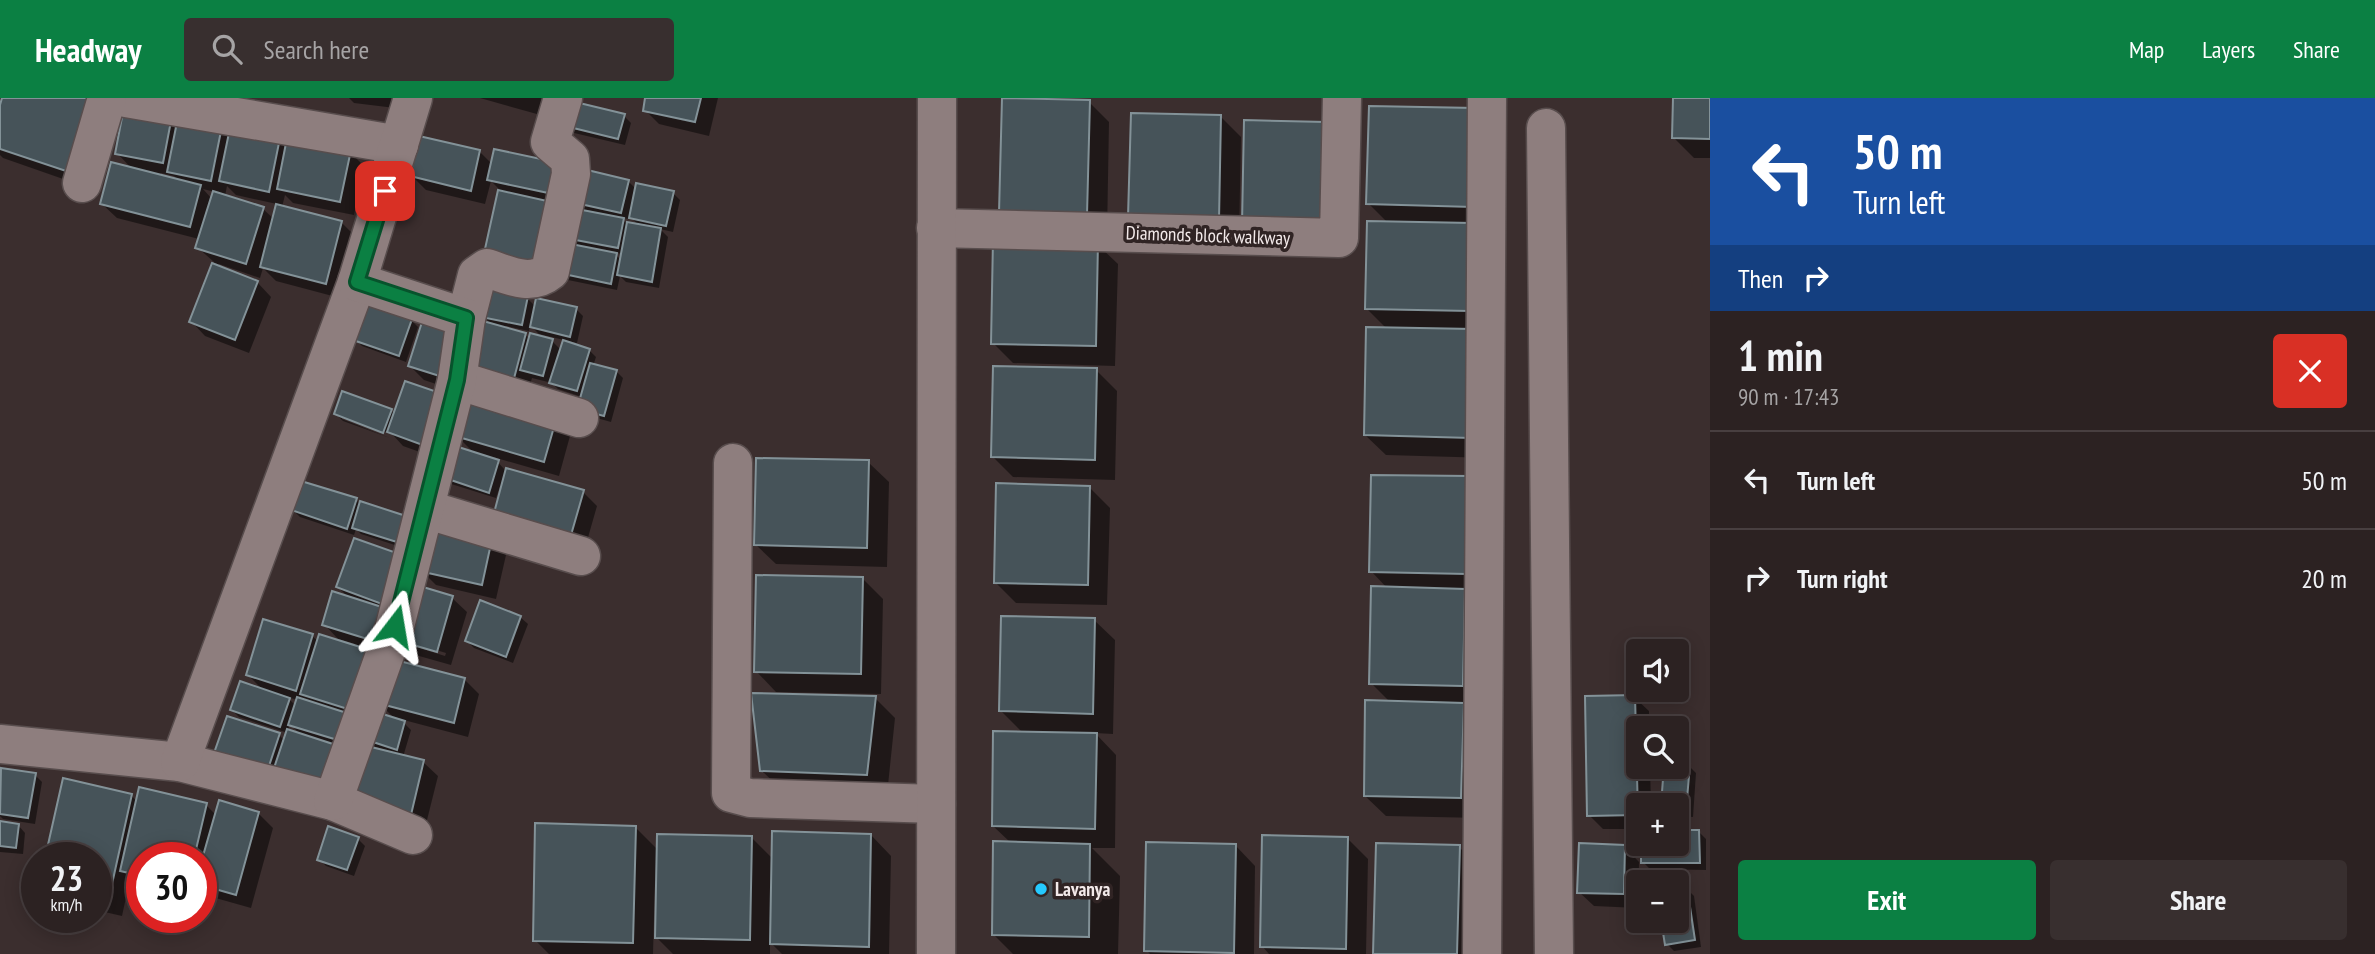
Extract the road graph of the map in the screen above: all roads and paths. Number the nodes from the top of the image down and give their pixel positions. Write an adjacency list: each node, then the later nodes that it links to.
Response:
1 (107, 98): 10 (street)
2 (127, 98): 9 (street)
3 (413, 98): 9 (street)
4 (564, 98): 13 (street)
5 (937, 98): 11 (street)
6 (1342, 98): 11 (street, Diamonds block walkway)
7 (1486, 98): 25 (street)
8 (1546, 128): 26 (street)
9 (399, 145): 12 (street)
10 (82, 183)
11 (936, 228): 22 (street)
12 (357, 282): 13 (street); 20 (street)
13 (466, 318): 14 (street)
14 (457, 380): 15 (street); 17 (street)
15 (579, 418)
16 (733, 463): 22 (street)
17 (425, 509): 18 (street); 21 (street)
18 (581, 556)
19 (0, 744): 20 (street)
20 (180, 762): 21 (street)
21 (333, 801): 23 (street)
22 (936, 804): 24 (street)
23 (413, 835)
24 (936, 954)
25 (1482, 954)
26 (1554, 954)

